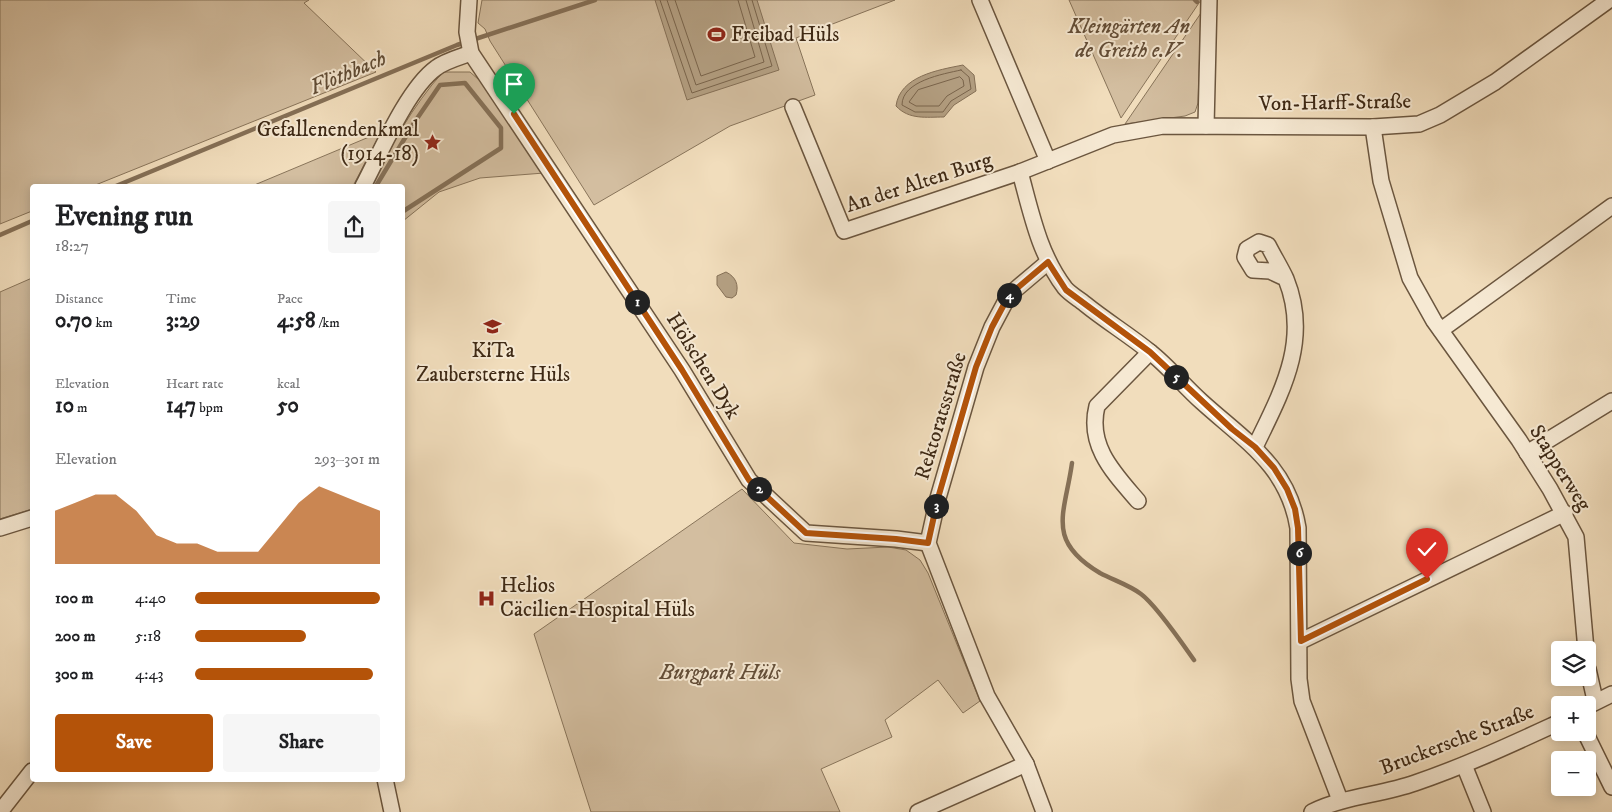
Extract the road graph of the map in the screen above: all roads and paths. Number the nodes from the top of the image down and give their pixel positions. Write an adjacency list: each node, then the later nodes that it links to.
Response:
1 (469, 0): 5 (street, Hölschen Dyk)
2 (980, 0): 9 (street)
3 (1209, 0): 7 (street)
4 (1609, 0): 8 (street, Von-Harff-Straße)
5 (471, 53): 11 (street); 24 (street, Hölschen Dyk)
6 (793, 107): 10 (street, An der Alten Burg)
7 (1206, 126): 8 (street, Von-Harff-Straße); 9 (street, An der Alten Burg)
8 (1373, 127): 15 (street, Stapperweg)
9 (1048, 161): 10 (street, An der Alten Burg)
10 (1020, 172): 13 (street)
11 (364, 184)
12 (1612, 206): 15 (street)
13 (1048, 262): 16 (street); 24 (street, Rektoratsstraße)
14 (1285, 278): 18 (street)
15 (1441, 330): 19 (street, Stapperweg)
16 (1150, 352): 18 (street); 20 (street)
17 (1612, 401): 19 (street)
18 (1255, 447): 25 (street)
19 (1527, 453): 21 (street, Stapperweg)
20 (1138, 501)
21 (1565, 513): 25 (street); 26 (street, Stapperweg)
22 (30, 519): 23 (street)
23 (0, 528)
24 (928, 543): 31 (street)
25 (1301, 641): 36 (street)
26 (1585, 641)
27 (1612, 694): 28 (street)
28 (1596, 701)
29 (1551, 726): 32 (street, Bruckersche Straße)
30 (1589, 741): 35 (street)
31 (1026, 764): 39 (street); 40 (street)
32 (1464, 765): 36 (street, Bruckersche Straße); 42 (street)
33 (30, 774): 37 (street)
34 (386, 782): 38 (street)
35 (1612, 788)
36 (1340, 800): 41 (street, Bruckersche Straße)
37 (0, 812)
38 (392, 812)
39 (918, 812)
40 (1044, 812)
41 (1312, 812)
42 (1483, 812)

